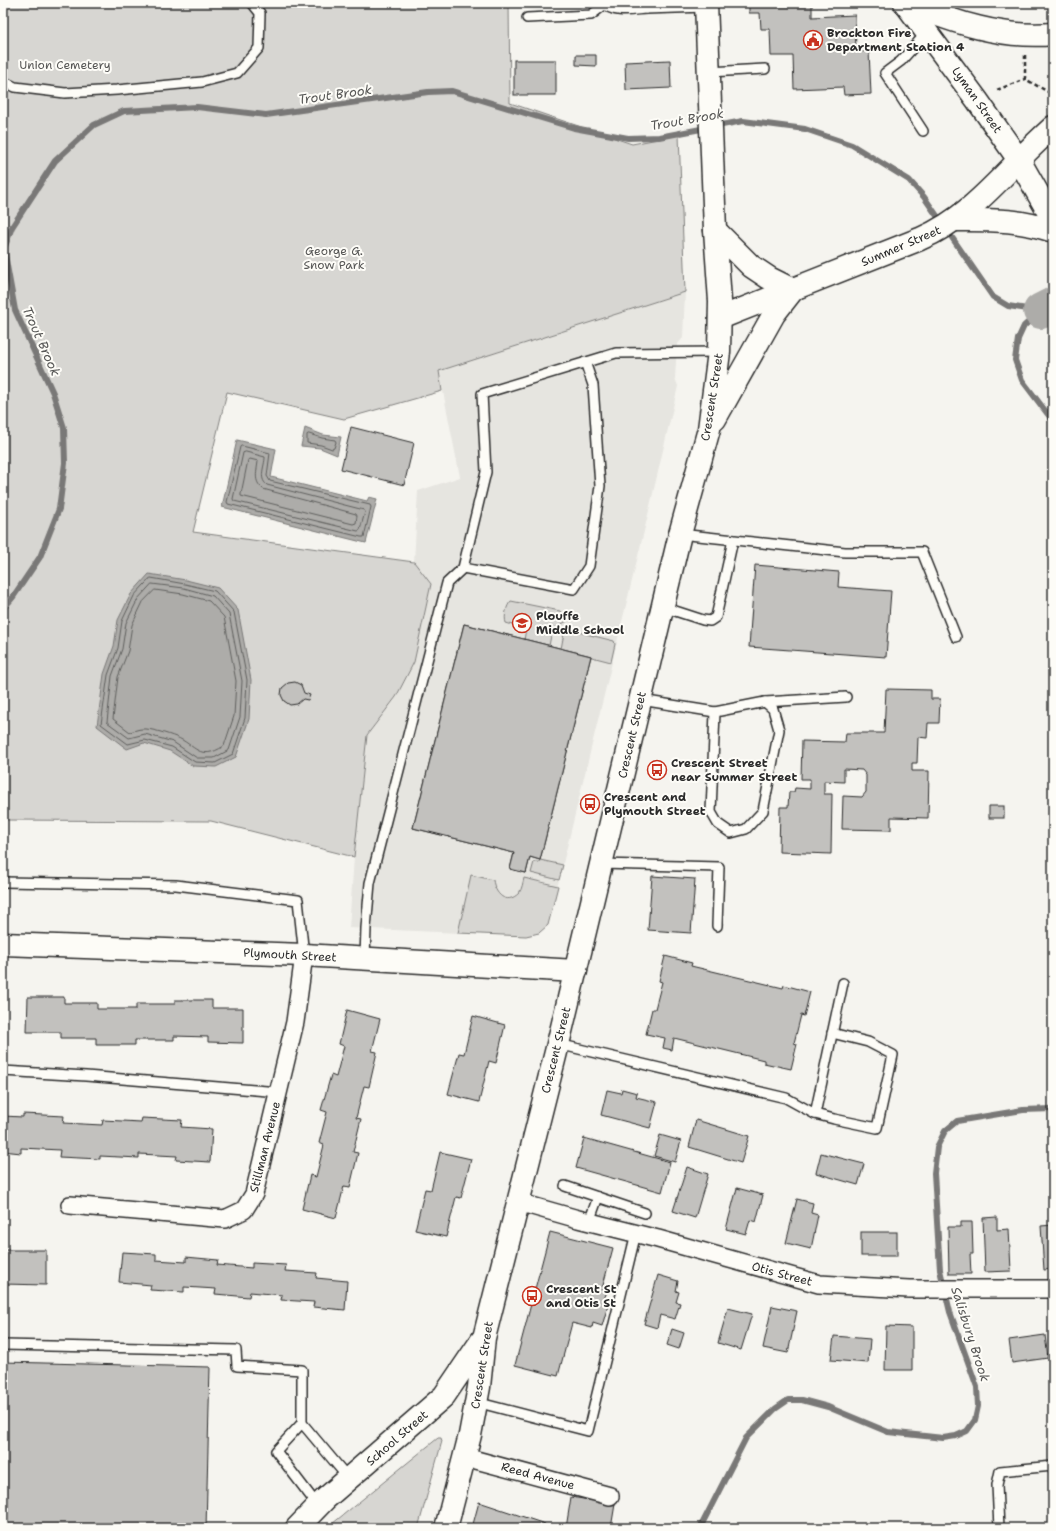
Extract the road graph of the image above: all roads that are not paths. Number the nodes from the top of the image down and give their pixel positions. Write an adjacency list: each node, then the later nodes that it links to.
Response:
1 (252, 3): 11 (lane)
2 (906, 3): 7 (main road, Lyman Street); 8 (main road)
3 (604, 4): 5 (lane); 6 (lane)
4 (706, 5): 5 (lane); 10 (main road, Crescent Street)
5 (646, 6)
6 (527, 18)
7 (927, 32): 13 (lane); 14 (main road, Lyman Street)
8 (1053, 34)
9 (765, 69): 10 (lane)
10 (708, 72): 17 (main road, Crescent Street)
11 (3, 81)
12 (1053, 127): 14 (main road, Summer Street)
13 (923, 131)
14 (1019, 160): 15 (main road, Summer Street); 16 (main road, Lyman Street)
15 (955, 220): 18 (main road); 19 (main road, Summer Street)
16 (1053, 220)
17 (714, 230): 19 (main road); 20 (main road, Crescent Street)
18 (1053, 230)
19 (793, 290): 20 (main road, Summer Street); 23 (main road)
20 (720, 318): 21 (main road, Crescent Street)
21 (719, 352): 22 (lane); 23 (main road, Crescent Street)
22 (586, 362): 26 (lane); 26 (lane)
23 (709, 429): 24 (main road, Crescent Street)
24 (680, 534): 25 (lane); 27 (main road, Crescent Street)
25 (732, 540): 27 (lane); 28 (lane)
26 (463, 568): 38 (lane)
27 (663, 607): 30 (main road, Crescent Street)
28 (956, 637)
29 (846, 697): 31 (lane)
30 (641, 700): 32 (lane); 33 (main road, Crescent Street)
31 (765, 702): 32 (lane); 32 (lane)
32 (715, 712)
33 (602, 864): 35 (lane); 39 (main road, Crescent Street)
34 (3, 882): 37 (lane)
35 (716, 926)
36 (3, 944): 37 (main road, Plymouth Street)
37 (304, 955): 38 (main road, Plymouth Street); 44 (street, Stillman Avenue)
38 (365, 958): 39 (main road, Plymouth Street)
39 (576, 971): 42 (main road, Crescent Street)
40 (843, 983): 41 (lane)
41 (832, 1033): 45 (lane); 45 (lane)
42 (558, 1044): 45 (lane); 48 (main road, Crescent Street)
43 (3, 1071): 44 (lane)
44 (279, 1092): 49 (street, Stillman Avenue)
45 (815, 1114)
46 (566, 1186): 47 (lane)
47 (598, 1197): 50 (lane); 51 (lane)
48 (518, 1202): 51 (street, Otis Street); 54 (main road, Crescent Street)
49 (70, 1205)
50 (646, 1213)
51 (590, 1222): 52 (street, Otis Street)
52 (636, 1234): 53 (street, Otis Street); 56 (lane)
53 (1053, 1289)
54 (484, 1338): 56 (main road, Crescent Street); 60 (main road, School Street)
55 (3, 1346): 57 (lane)
56 (476, 1402): 58 (main road, Crescent Street)
57 (302, 1423): 60 (lane); 62 (lane)
58 (465, 1457): 61 (street, Reed Avenue); 64 (main road, Crescent Street)
59 (1053, 1466): 65 (lane)
60 (349, 1479): 62 (main road, School Street)
61 (610, 1496)
62 (318, 1506): 63 (main road, School Street)
63 (297, 1528)
64 (446, 1528)
65 (999, 1528)

